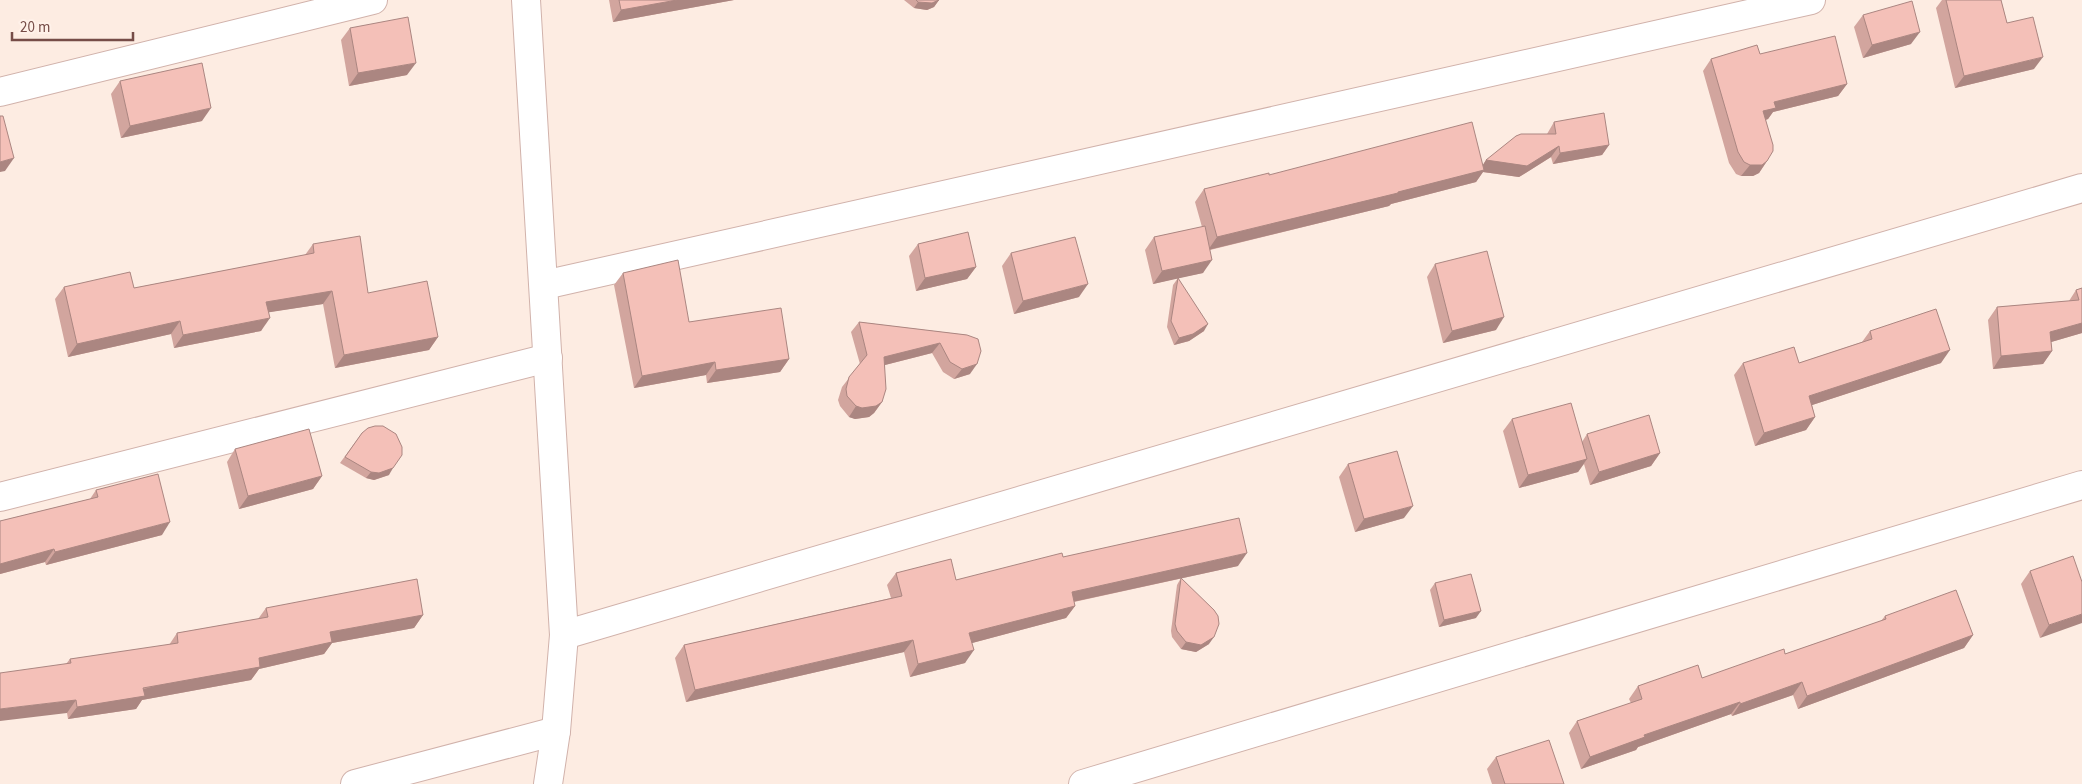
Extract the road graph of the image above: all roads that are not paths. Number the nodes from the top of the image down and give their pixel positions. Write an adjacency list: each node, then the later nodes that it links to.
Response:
1 (373, 0): 4 (street)
2 (526, 0): 6 (street)
3 (1811, 0): 6 (street)
4 (0, 92)
5 (2082, 188): 10 (street)
6 (544, 285): 7 (street)
7 (548, 358): 9 (street); 10 (street)
8 (2082, 485): 14 (street)
9 (0, 497)
10 (564, 635): 11 (street)
11 (556, 731): 12 (street); 13 (street)
12 (356, 784)
13 (548, 784)
14 (1083, 784)

